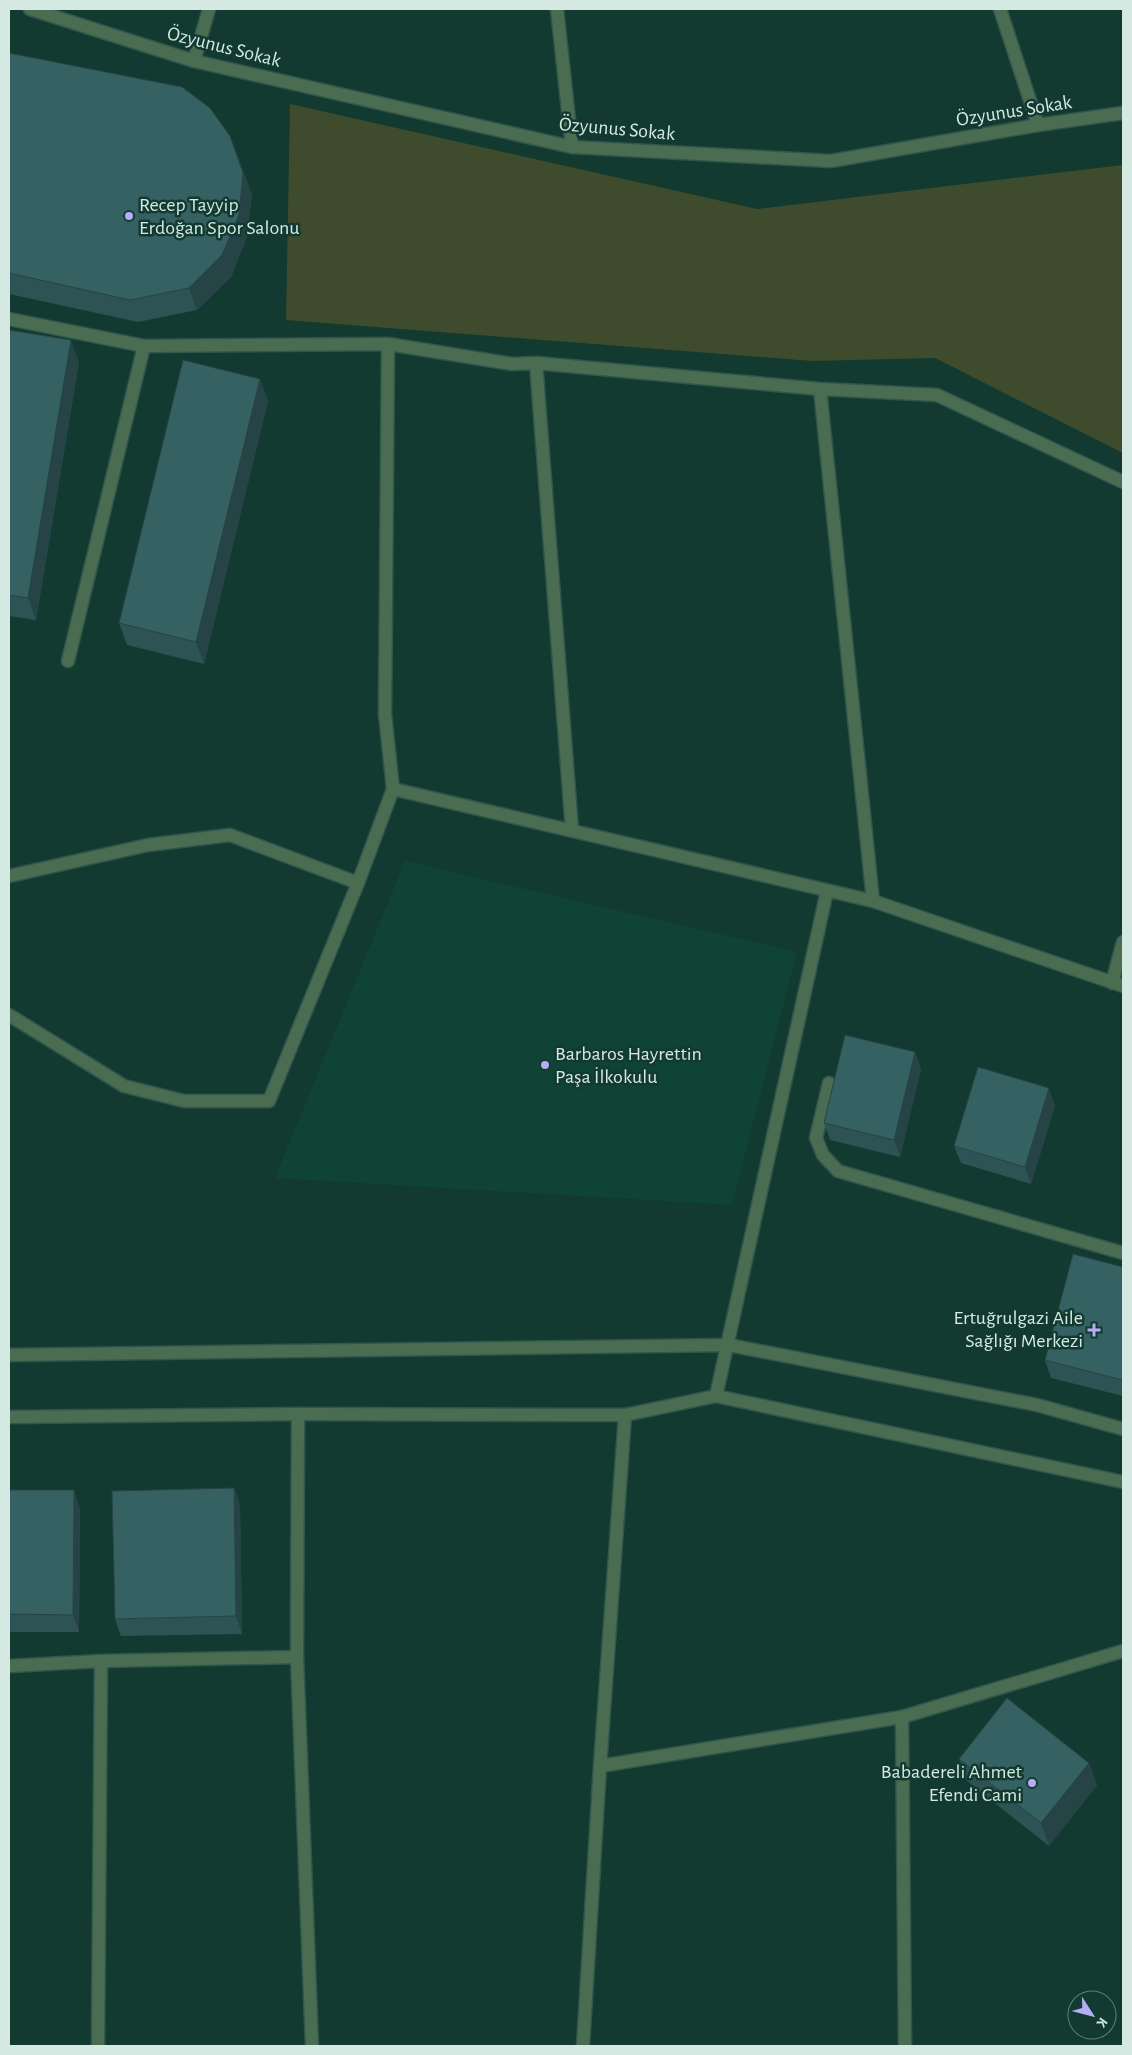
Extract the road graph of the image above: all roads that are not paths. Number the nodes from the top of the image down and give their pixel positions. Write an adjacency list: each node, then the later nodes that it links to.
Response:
1 (30, 9): 5 (street, Özyunus Sokak)
2 (209, 9): 5 (street)
3 (557, 9): 8 (street)
4 (1000, 9): 7 (street)
5 (194, 61): 8 (street, Özyunus Sokak)
6 (1123, 113): 7 (street, Özyunus Sokak)
7 (1038, 125): 8 (street, Özyunus Sokak)
8 (572, 147)
9 (9, 319): 11 (street)
10 (388, 344): 11 (street); 12 (street); 16 (street)
11 (144, 346): 15 (street)
12 (536, 363): 13 (street); 17 (street)
13 (820, 389): 14 (street); 21 (street)
14 (1123, 482)
15 (68, 661)
16 (393, 789): 17 (street); 19 (street)
17 (572, 830): 20 (street)
18 (9, 876): 19 (street)
19 (358, 883): 24 (street)
20 (828, 891): 21 (street); 27 (street)
21 (873, 901): 23 (street)
22 (1123, 942): 23 (street)
23 (1118, 984)
24 (9, 1015)
25 (829, 1083): 26 (street)
26 (1123, 1253)
27 (729, 1345): 28 (street); 29 (street); 33 (street)
28 (9, 1355)
29 (716, 1396): 31 (street); 34 (street)
30 (298, 1414): 31 (street); 32 (street); 36 (street)
31 (625, 1415): 40 (street)
32 (9, 1417)
33 (1123, 1429)
34 (1123, 1482)
35 (1123, 1651): 39 (street)
36 (297, 1657): 37 (street); 42 (street)
37 (101, 1662): 38 (street); 41 (street)
38 (9, 1666)
39 (902, 1717): 40 (street); 44 (street)
40 (600, 1766): 43 (street)
41 (98, 2046)
42 (312, 2046)
43 (583, 2046)
44 (905, 2046)

